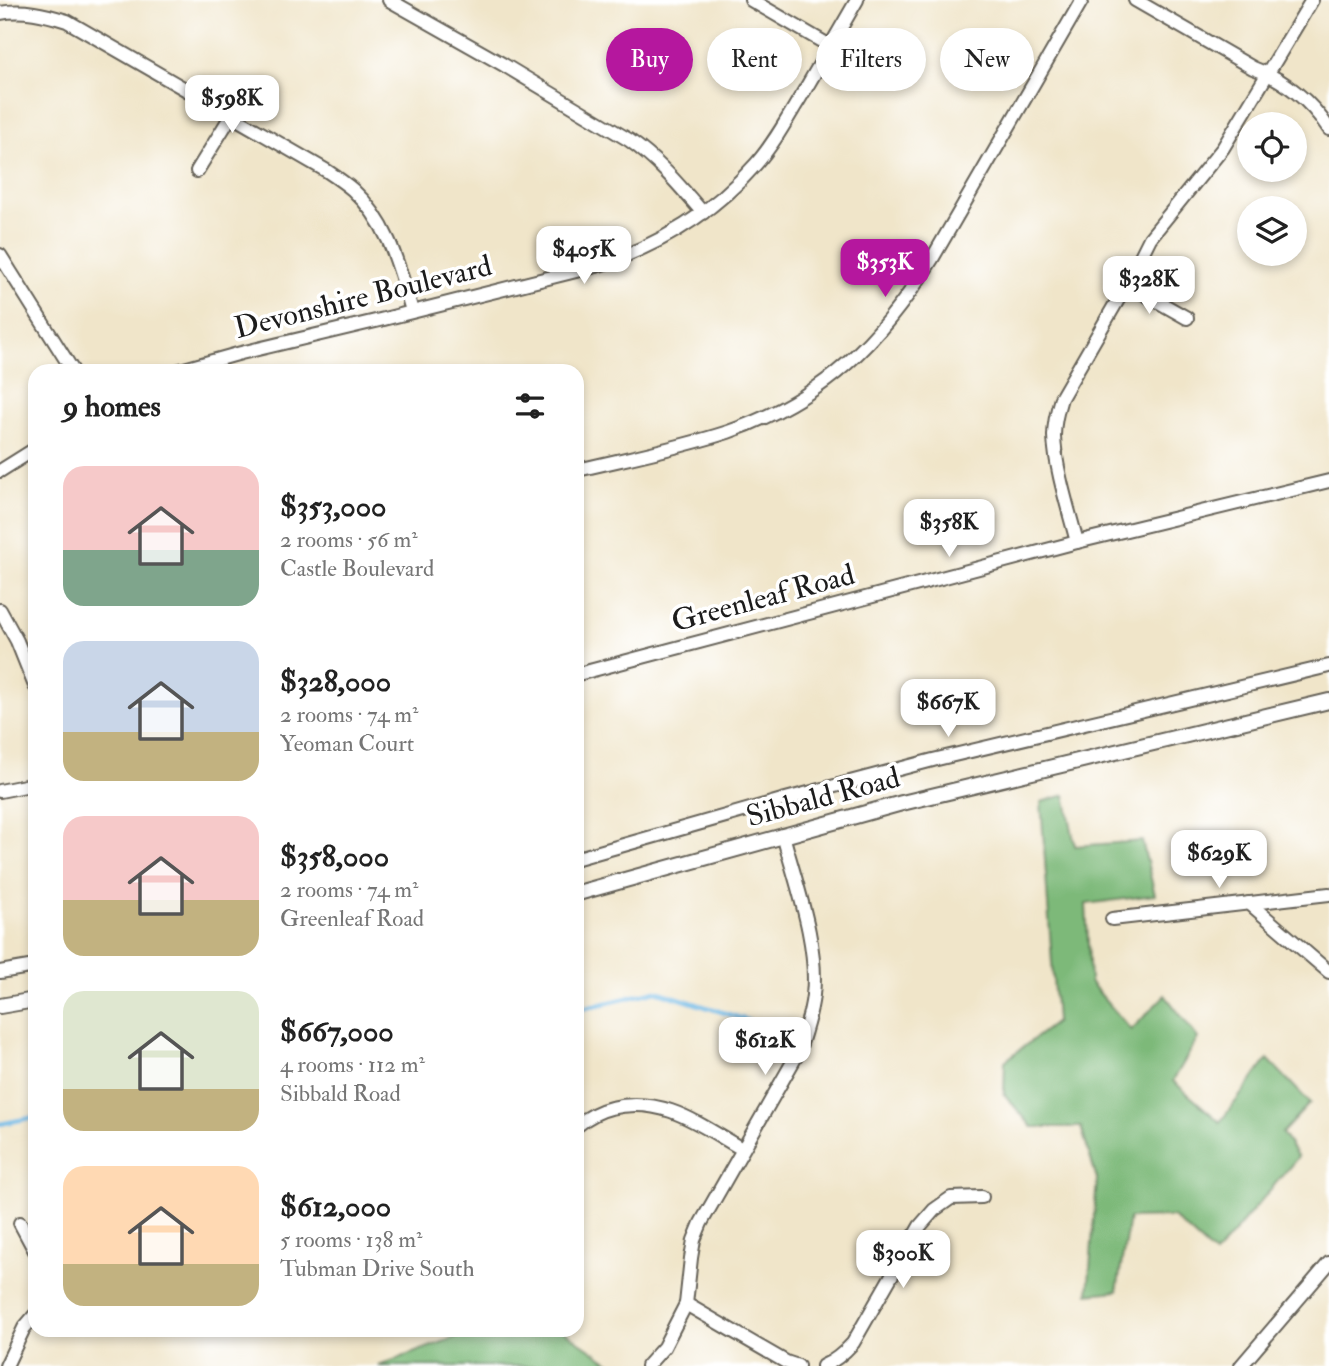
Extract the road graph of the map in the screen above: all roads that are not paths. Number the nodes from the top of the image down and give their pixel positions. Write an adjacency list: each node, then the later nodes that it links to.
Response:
1 (389, 0): 15 (street)
2 (751, 0): 9 (street)
3 (857, 0): 8 (street, Devonshire Boulevard)
4 (1082, 0): 23 (street)
5 (1135, 0): 11 (street)
6 (1312, 0): 11 (street)
7 (0, 13): 12 (street)
8 (841, 28)
9 (816, 38)
10 (816, 70): 15 (street, Devonshire Boulevard)
11 (1269, 74): 13 (street); 17 (street)
12 (231, 116): 14 (street); 18 (street)
13 (1329, 129)
14 (197, 171)
15 (703, 212): 18 (street, Devonshire Boulevard)
16 (0, 255): 20 (street)
17 (1127, 284): 19 (street); 26 (street)
18 (412, 312): 21 (street, Devonshire Boulevard)
19 (1187, 318)
20 (69, 364)
21 (202, 364)
22 (28, 453): 24 (street)
23 (584, 469)
24 (0, 471)
25 (1329, 481): 26 (street, Greenleaf Road)
26 (1077, 542): 30 (street, Greenleaf Road)
27 (0, 611): 29 (street)
28 (1329, 666): 35 (street)
29 (28, 668)
30 (584, 672)
31 (1329, 701): 34 (street, Sibbald Road)
32 (28, 785): 33 (street)
33 (0, 791)
34 (783, 835): 36 (street, Sibbald Road); 46 (street)
35 (584, 856)
36 (584, 891)
37 (1329, 894): 38 (street)
38 (1249, 903): 39 (street); 42 (street)
39 (1112, 919)
40 (28, 966): 41 (street)
41 (0, 972)
42 (1329, 972)
43 (28, 1001): 44 (street)
44 (0, 1006)
45 (584, 1120): 46 (street)
46 (742, 1149): 51 (street)
47 (982, 1197): 56 (street)
48 (20, 1223): 49 (street)
49 (28, 1238)
50 (1329, 1263): 57 (street)
51 (686, 1304): 54 (street); 55 (street)
52 (28, 1323): 53 (street)
53 (6, 1366)
54 (648, 1366)
55 (798, 1366)
56 (822, 1366)
57 (1241, 1366)

